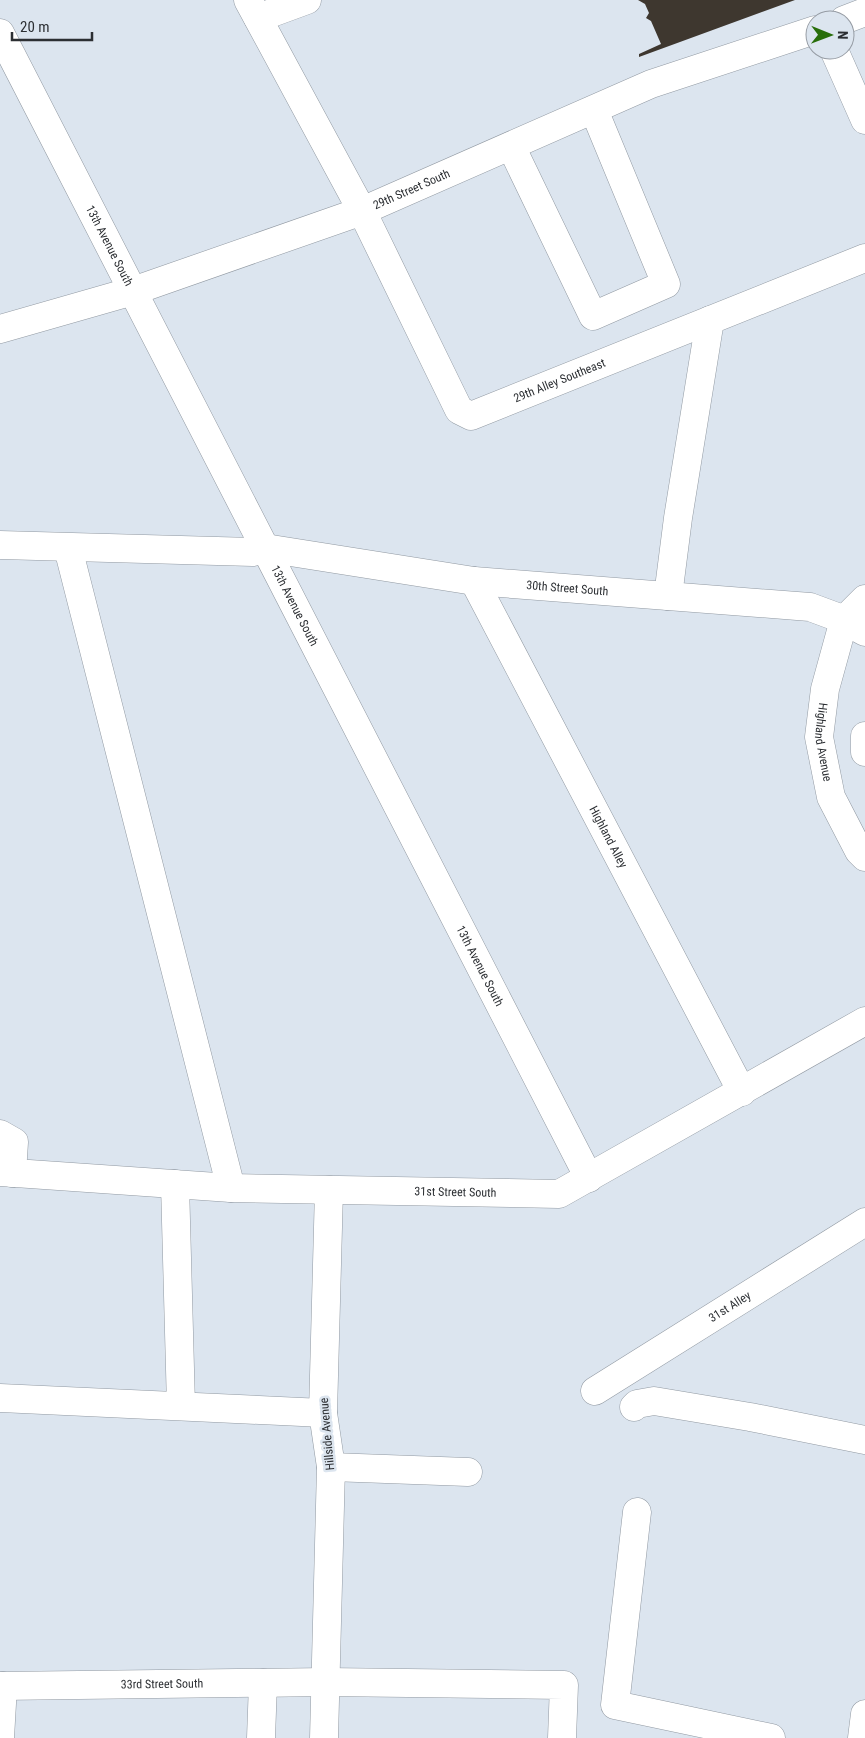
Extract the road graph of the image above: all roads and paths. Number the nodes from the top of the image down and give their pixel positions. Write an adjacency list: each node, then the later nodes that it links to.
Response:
1 (307, 0): 2 (street)
2 (253, 9): 9 (street, 29th Alley Southeast)
3 (0, 33): 11 (street, 13th Avenue South)
4 (805, 33): 6 (street, 29th Street South)
5 (838, 60): 7 (street)
6 (594, 110): 8 (street, 29th Street South); 8 (street)
7 (865, 120)
8 (511, 146): 9 (street, 29th Street South)
9 (362, 211): 11 (street, 29th Street South); 12 (street, 29th Alley Southeast)
10 (865, 258): 12 (street, 29th Alley Southeast)
11 (133, 291): 13 (street, 29th Street South); 16 (street, 13th Avenue South)
12 (710, 320): 18 (street)
13 (0, 329)
14 (0, 546): 15 (street, 30th Street South)
15 (68, 548): 16 (street, 30th Street South); 30 (street)
16 (265, 548): 17 (street, 30th Street South); 28 (street, 13th Avenue South)
17 (474, 581): 18 (street, 30th Street South); 25 (street, Highland Alley)
18 (668, 596): 20 (street, 30th Street South)
19 (865, 599): 20 (street, Highland Avenue)
20 (854, 626): 23 (street, Highland Avenue)
21 (865, 736): 22 (street)
22 (865, 752)
23 (865, 857)
24 (865, 1021): 25 (street, 31st Street South)
25 (742, 1092): 28 (street, 31st Street South)
26 (0, 1134): 27 (street)
27 (6, 1173): 29 (street, 31st Street South)
28 (589, 1178): 31 (street, 31st Street South)
29 (175, 1184): 30 (street, 31st Street South); 35 (street)
30 (231, 1188): 31 (street, 31st Street South)
31 (329, 1190): 37 (street, Hillside Avenue)
32 (865, 1222): 33 (street, 31st Alley)
33 (595, 1391)
34 (0, 1398): 35 (street)
35 (181, 1406): 37 (street)
36 (634, 1407): 38 (street)
37 (322, 1413): 39 (street, Hillside Avenue)
38 (865, 1440)
39 (331, 1467): 40 (street); 43 (street, Hillside Avenue)
40 (468, 1472)
41 (637, 1512): 50 (street)
42 (263, 1682): 43 (street, 33rd Street South); 44 (street, 33rd Street South); 47 (street)
43 (326, 1682): 48 (street, Hillside Avenue); 49 (street, 33rd Street South)
44 (2, 1686): 46 (street)
45 (865, 1714): 51 (street)
46 (0, 1738)
47 (261, 1738)
48 (324, 1738)
49 (562, 1738)
50 (771, 1738)
51 (862, 1738)

